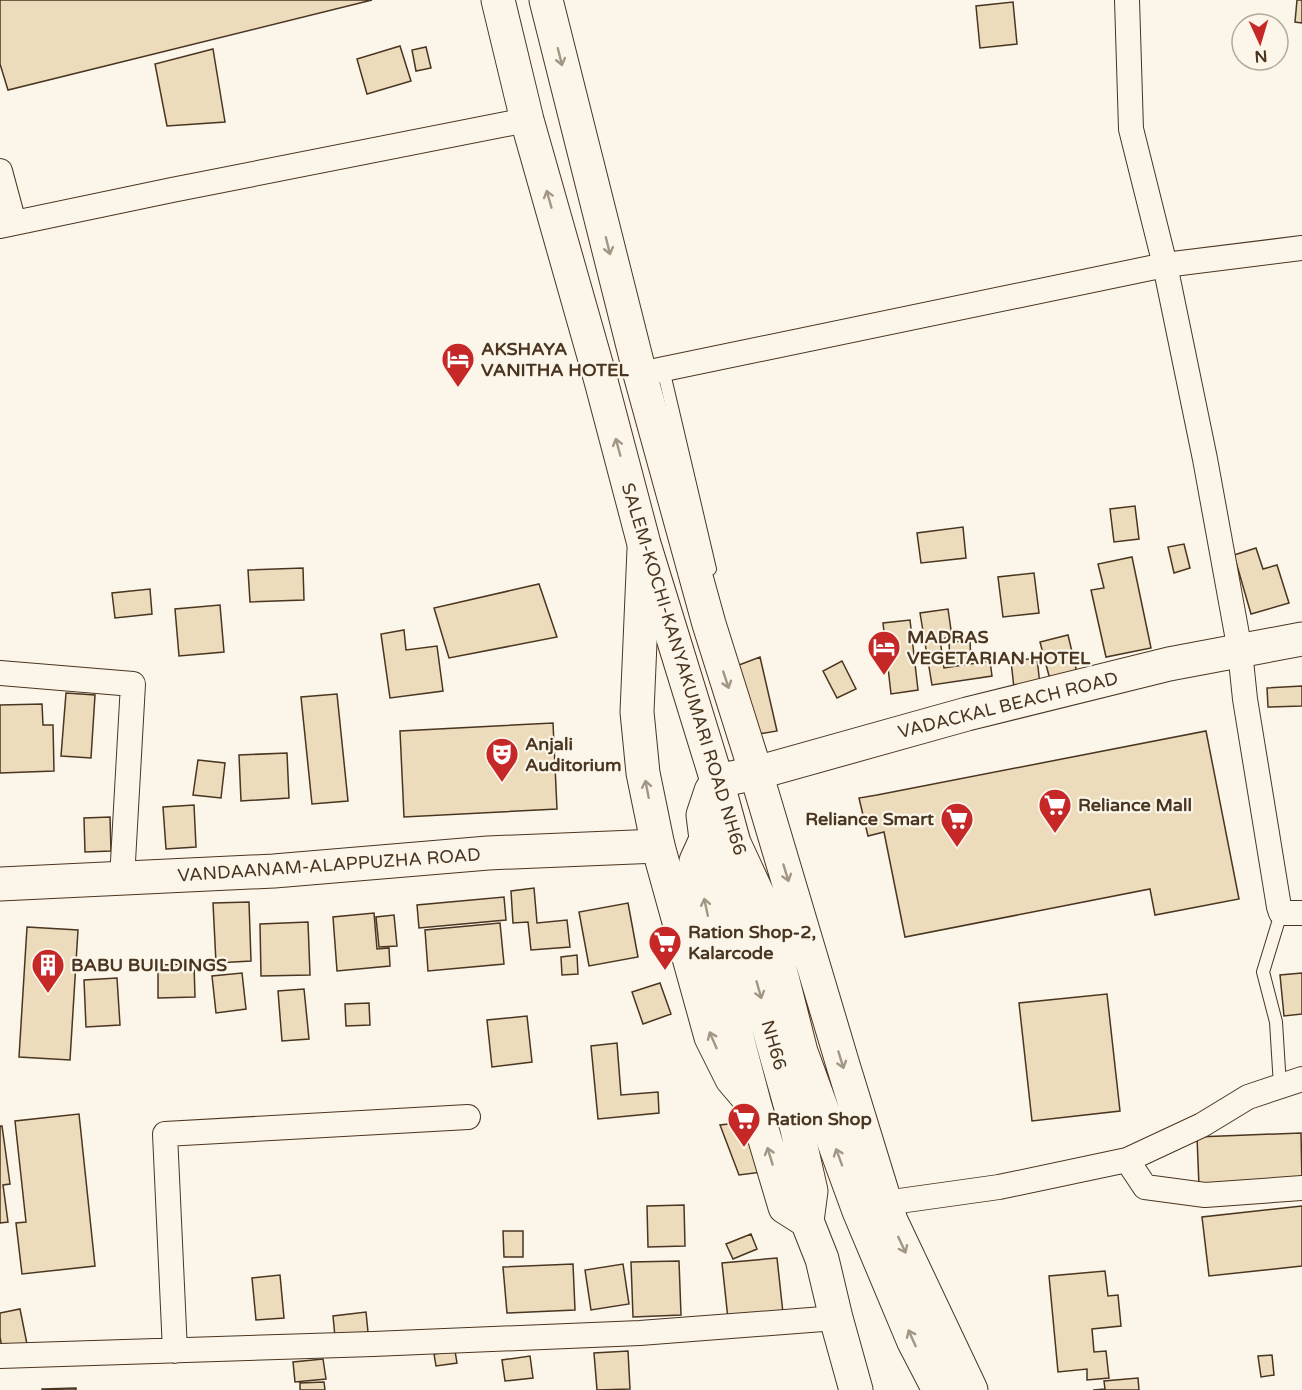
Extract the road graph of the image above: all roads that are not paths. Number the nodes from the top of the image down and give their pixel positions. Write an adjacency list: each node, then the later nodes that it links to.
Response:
1 (498, 0): 4 (main road, SALEM-KOCHI-KANYAKUMARI ROAD NH66 / NH66)
2 (546, 0): 9 (main road, one-way to 9)
3 (1127, 0): 8 (street)
4 (527, 120): 6 (street); 10 (main road, SALEM-KOCHI-KANYAKUMARI ROAD NH66 / NH66, one-way to 4)
5 (0, 171): 6 (street)
6 (7, 225)
7 (1302, 248): 8 (street)
8 (1165, 265): 9 (street); 13 (street)
9 (652, 371): 11 (lane); 15 (main road, one-way to 15)
10 (644, 544): 16 (main road, SALEM-KOCHI-KANYAKUMARI ROAD NH66 / NH66); 18 (main road, one-way to 10)
11 (714, 585)
12 (1302, 639): 13 (main road, VADACKAL BEACH ROAD)
13 (1240, 651): 15 (main road, VADACKAL BEACH ROAD); 21 (street)
14 (0, 672): 19 (street)
15 (756, 773): 16 (main road, VADACKAL BEACH ROAD); 27 (main road, one-way to 27)
16 (717, 781): 17 (main road); 33 (main road, SALEM-KOCHI-KANYAKUMARI ROAD NH66 / NH66, one-way to 16)
17 (706, 839): 23 (main road, one-way to 17); 28 (main road, NH66, one-way to 28)
18 (658, 846): 19 (main road, VANDAANAM-ALAPPUZHA ROAD); 23 (main road, one-way to 18)
19 (122, 879): 20 (main road, VANDAANAM-ALAPPUZHA ROAD)
20 (0, 884)
21 (1292, 913): 22 (lane)
22 (1291, 1082): 25 (street)
23 (755, 1106): 28 (main road, one-way to 23)
24 (468, 1117): 30 (street)
25 (1126, 1160): 26 (street); 27 (street)
26 (1302, 1188)
27 (885, 1203): 34 (main road, one-way to 34)
28 (807, 1221): 29 (main road, NH66)
29 (836, 1318): 30 (street); 32 (main road, NH66)
30 (175, 1351): 31 (street)
31 (0, 1356)
32 (856, 1390)
33 (939, 1390)
34 (971, 1390)

